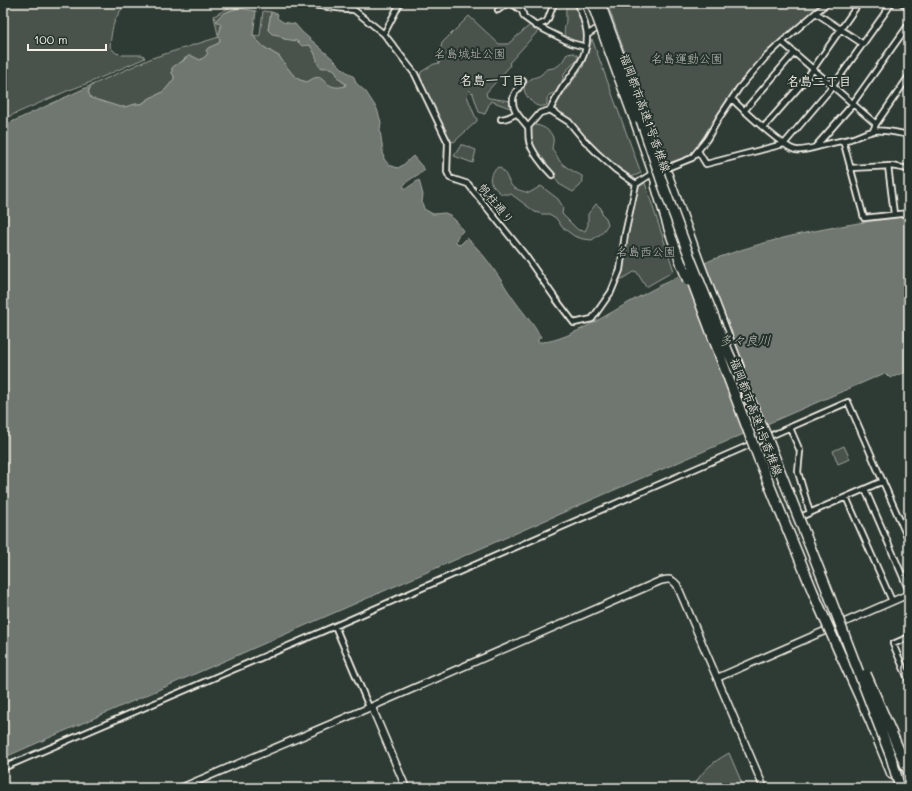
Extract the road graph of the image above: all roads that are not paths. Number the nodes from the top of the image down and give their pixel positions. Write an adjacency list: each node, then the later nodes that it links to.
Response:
1 (295, 3): 16 (street, 帆柱通り)
2 (346, 3): 16 (street)
3 (400, 3): 24 (street)
4 (508, 3): 17 (street)
5 (511, 3): 21 (street)
6 (554, 3): 21 (street)
7 (578, 3): 25 (street)
8 (589, 3): 22 (street)
9 (592, 3): 63 (highway, 福岡都市高速1号香椎線, bridge)
10 (602, 3): 19 (street); 61 (highway, 福岡都市高速1号香椎線, bridge)
11 (827, 3): 18 (street)
12 (859, 3): 23 (street)
13 (892, 3): 27 (street)
14 (903, 3): 15 (street)
15 (909, 7)
16 (346, 10): 24 (street, 帆柱通り)
17 (498, 10)
18 (816, 13): 23 (street); 26 (street)
19 (611, 22): 22 (street); 52 (street)
20 (909, 24): 35 (street)
21 (536, 26): 28 (street)
22 (598, 27): 25 (street); 53 (street)
23 (840, 30): 27 (street); 30 (street)
24 (384, 34): 55 (street, 帆柱通り)
25 (587, 35): 28 (street)
26 (782, 42): 29 (street); 34 (street)
27 (862, 44): 33 (street)
28 (586, 47): 36 (street)
29 (794, 53): 30 (street); 37 (street)
30 (813, 69): 33 (street); 42 (street)
31 (909, 76): 40 (street)
32 (523, 81): 38 (street)
33 (833, 86): 35 (street); 46 (street)
34 (732, 99): 37 (street); 48 (street)
35 (853, 104): 40 (street); 47 (street)
36 (550, 110): 41 (street); 55 (street)
37 (744, 110): 42 (street)
38 (517, 113): 39 (street); 41 (street)
39 (501, 119)
40 (876, 124): 43 (street)
41 (528, 127): 54 (street)
42 (764, 127): 46 (street)
43 (873, 131): 44 (street); 45 (street)
44 (909, 135)
45 (843, 140): 47 (street); 50 (street)
46 (784, 144): 47 (street); 48 (street)
47 (816, 147)
48 (698, 151): 52 (street)
49 (888, 166): 50 (street); 51 (street); 58 (street)
50 (850, 168): 58 (street)
51 (909, 169)
52 (666, 171): 53 (street); 59 (highway)
53 (652, 173): 55 (street); 56 (street)
54 (552, 175)
55 (636, 184)
56 (656, 185): 59 (highway)
57 (909, 213): 58 (street)
58 (894, 214)
59 (690, 263): 61 (highway, bridge); 63 (highway, bridge)
60 (790, 428): 64 (street); 67 (street); 74 (street)
61 (765, 433): 70 (highway, 福岡都市高速1号香椎線, bridge)
62 (767, 444): 68 (street)
63 (758, 452): 75 (street); 77 (highway, 福岡都市高速1号香椎線, bridge)
64 (883, 481): 65 (street); 69 (street)
65 (865, 489): 66 (street); 71 (street)
66 (846, 497): 67 (street); 72 (street)
67 (810, 513): 68 (street)
68 (796, 519): 73 (street)
69 (909, 541)
70 (826, 587): 82 (highway, bridge); 86 (highway, 福岡都市高速1号香椎線, bridge)
71 (909, 593): 72 (street)
72 (892, 601): 73 (street)
73 (839, 624): 75 (street); 87 (street)
74 (334, 626): 80 (street); 81 (street)
75 (831, 628): 78 (street); 86 (street)
76 (909, 637): 79 (street)
77 (841, 656): 86 (highway, 福岡都市高速1号香椎線, bridge); 87 (highway, bridge)
78 (717, 678): 80 (street); 85 (street)
79 (909, 681)
80 (371, 707): 83 (street); 84 (street)
81 (3, 768)
82 (909, 773)
83 (180, 788)
84 (406, 788)
85 (764, 788)
86 (898, 788)
87 (908, 788)

